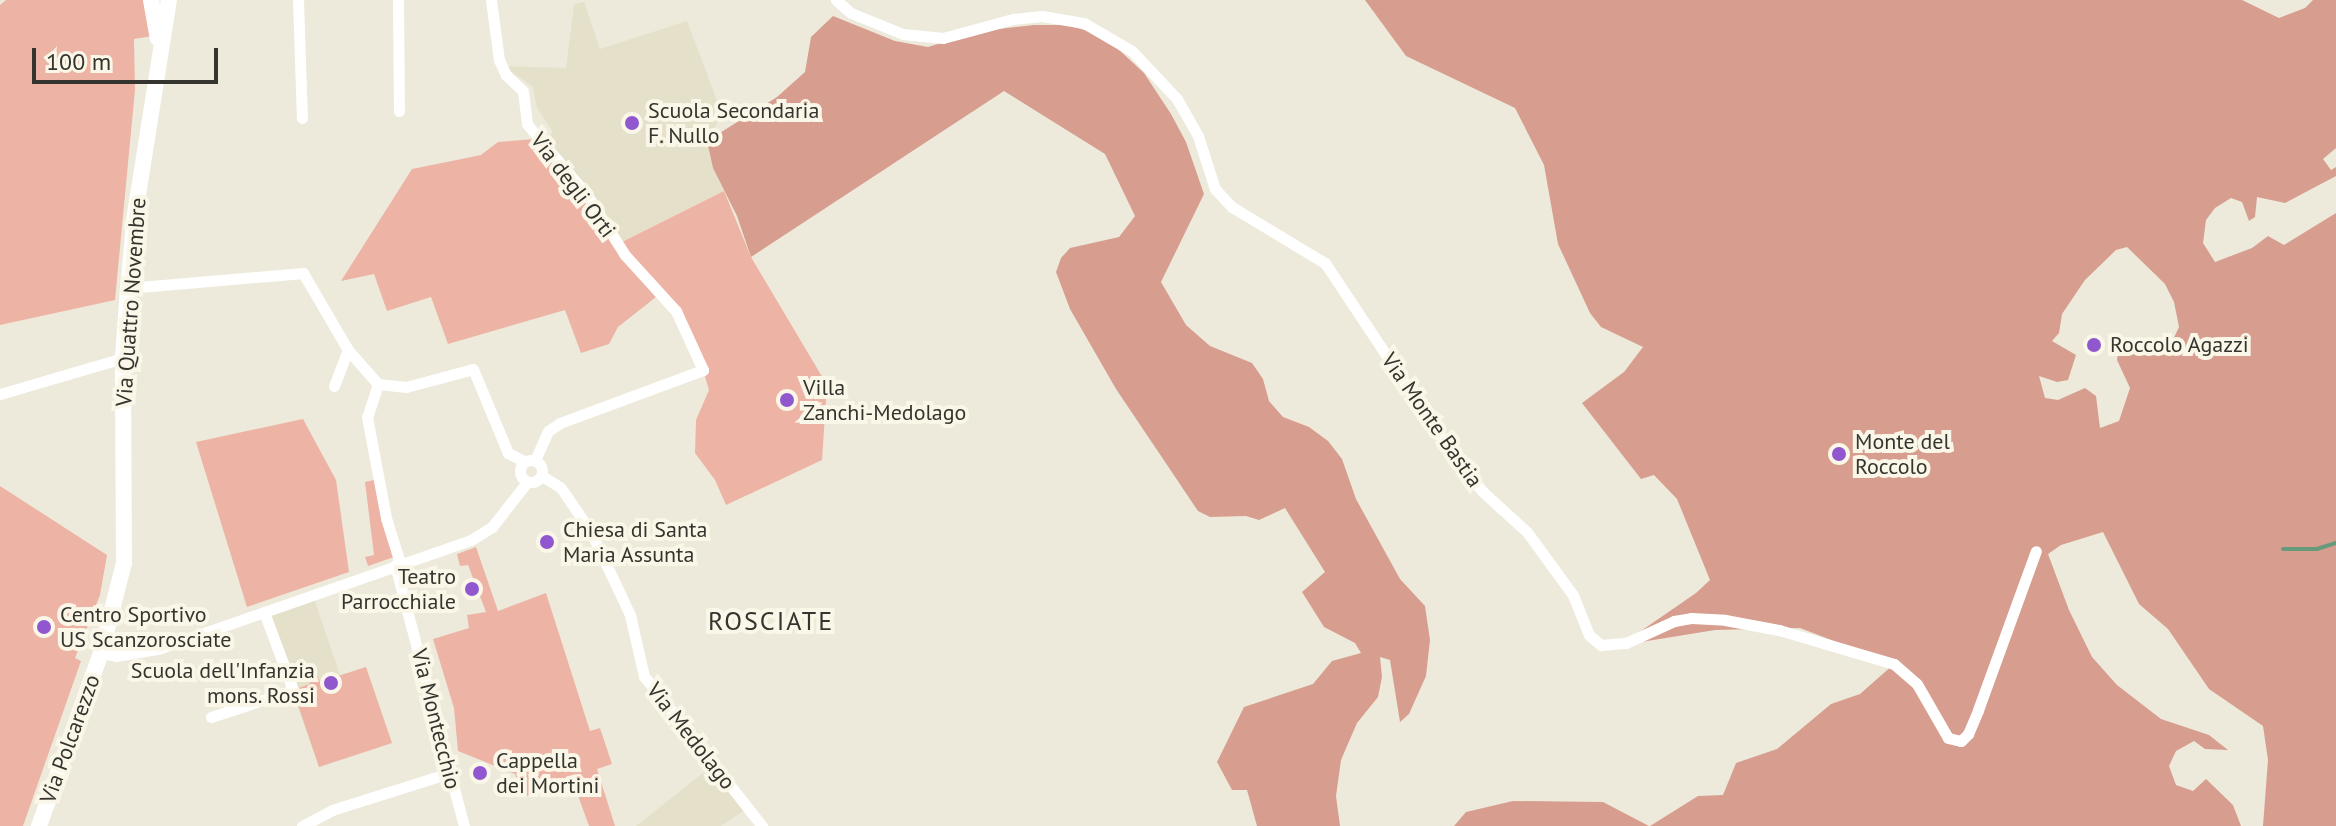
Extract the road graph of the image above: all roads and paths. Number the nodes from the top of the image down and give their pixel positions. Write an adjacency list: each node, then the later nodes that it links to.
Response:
1 (151, 0): 7 (street, Via Quattro Novembre)
2 (169, 0): 7 (street, Via Quattro Novembre)
3 (298, 0): 9 (street)
4 (398, 0): 8 (street)
5 (491, 0): 16 (street, Via degli Orti)
6 (836, 0): 19 (street, Via Monte Bastia)
7 (160, 46): 10 (street, Via Quattro Novembre)
8 (399, 111)
9 (302, 118)
10 (128, 288): 11 (street); 12 (street, Via Quattro Novembre)
11 (348, 350): 13 (street); 14 (street)
12 (123, 358): 15 (street); 22 (street, Via Quattro Novembre)
13 (378, 384): 16 (street); 20 (street, Via Montecchio)
14 (334, 386)
15 (0, 394)
16 (530, 461): 17 (street); 18 (street)
17 (542, 476): 18 (street); 28 (street, Via Medolago)
18 (527, 482): 20 (street)
19 (2036, 551)
20 (398, 564): 21 (street); 24 (street, Via Montecchio)
21 (264, 612): 22 (street); 23 (street)
22 (101, 653): 25 (street, Via Polcarezzo)
23 (211, 717)
24 (449, 773): 26 (street); 27 (street, Via Montecchio)
25 (39, 826)
26 (302, 826)
27 (464, 826)
28 (762, 826)

